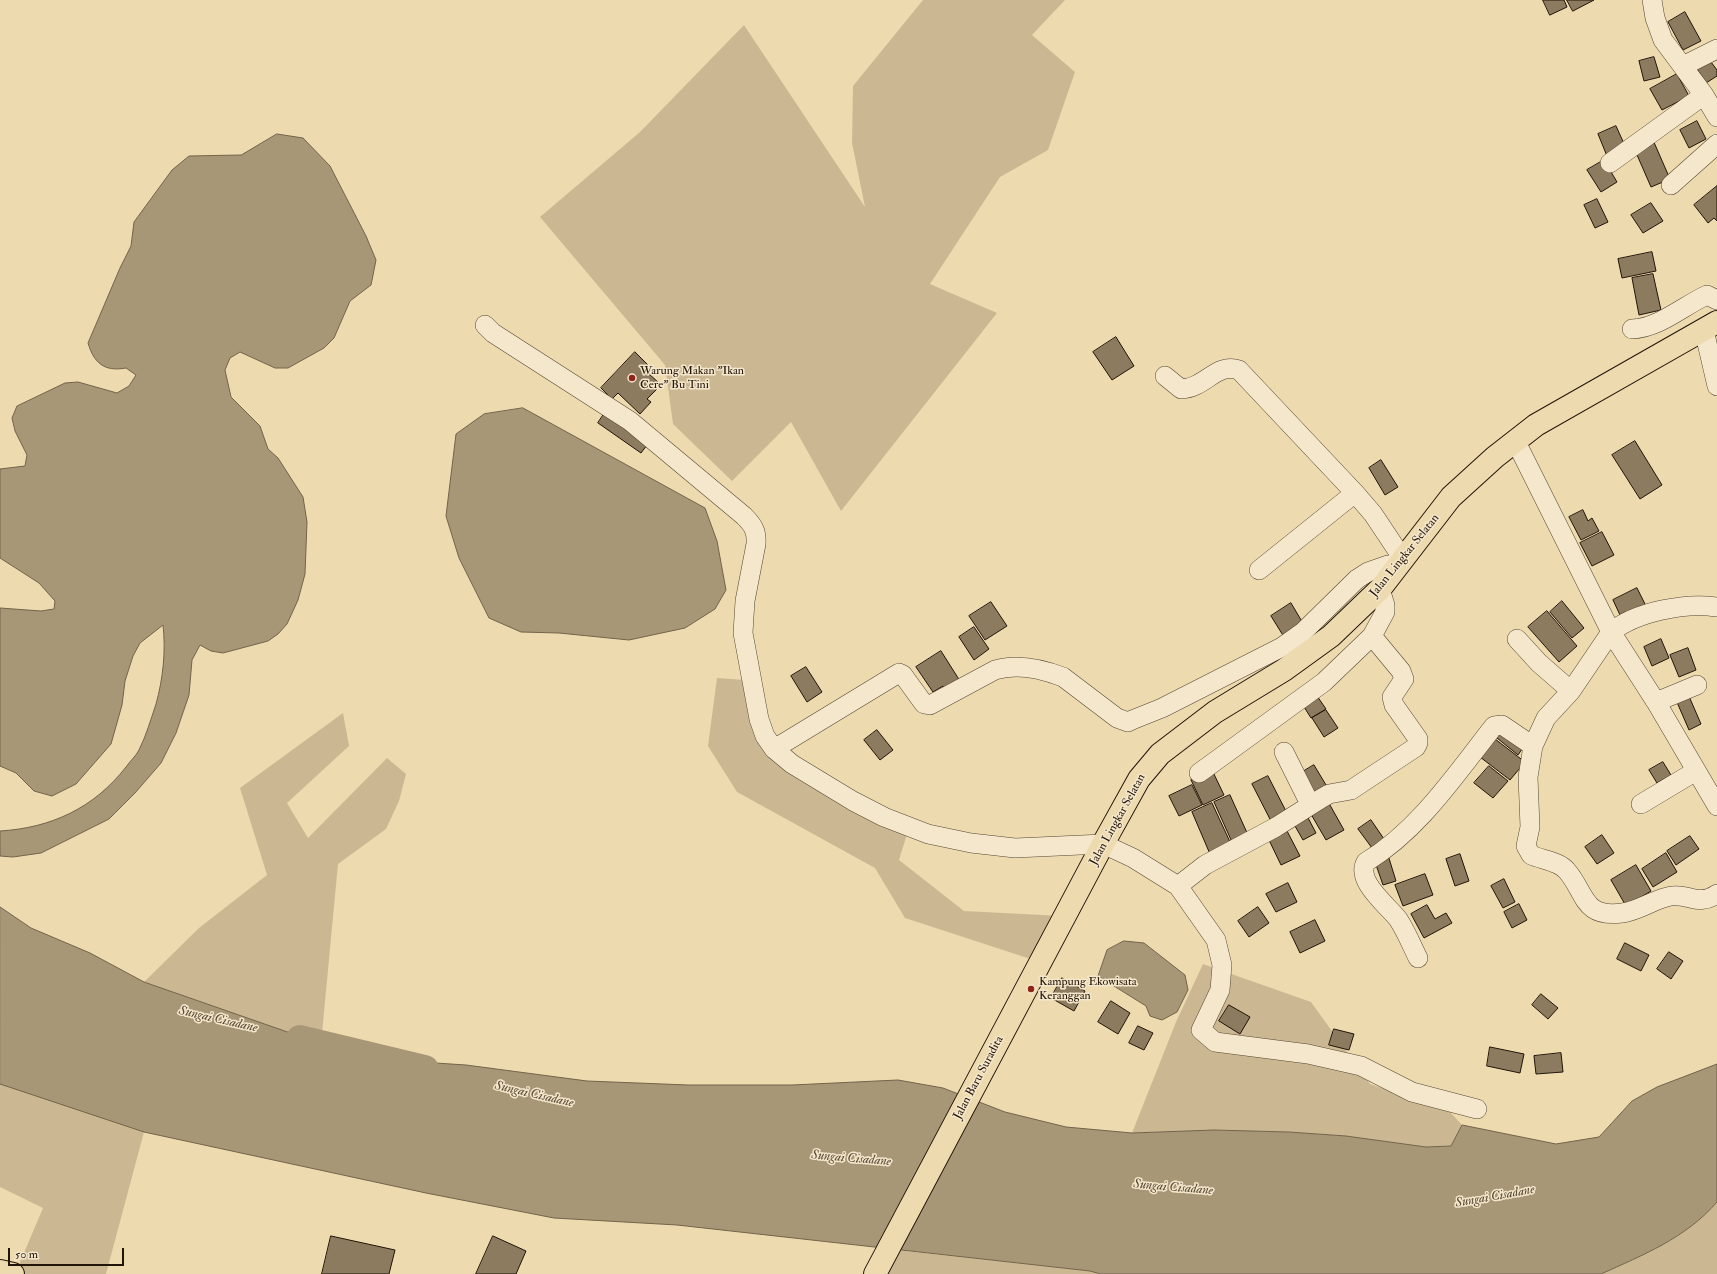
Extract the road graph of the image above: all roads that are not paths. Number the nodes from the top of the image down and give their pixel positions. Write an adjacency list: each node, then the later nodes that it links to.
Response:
1 (1652, 0): 3 (street)
2 (1717, 49): 3 (street)
3 (1683, 66): 4 (street)
4 (1704, 95): 5 (street); 7 (street)
5 (1717, 117)
6 (1717, 144): 8 (street)
7 (1610, 163)
8 (1671, 185)
9 (1717, 300): 12 (street)
10 (485, 325): 28 (street)
11 (1710, 326): 14 (street); 15 (main road, Jalan Lingkar Selatan)
12 (1632, 329)
13 (1165, 376): 16 (street)
14 (1717, 386)
15 (1515, 440): 17 (main road, Jalan Lingkar Selatan); 21 (street)
16 (1356, 493): 17 (street); 18 (street)
17 (1401, 562): 19 (main road, Jalan Lingkar Selatan); 28 (street)
18 (1259, 570)
19 (1380, 589): 22 (street); 35 (main road, Jalan Lingkar Selatan)
20 (1717, 607): 21 (street)
21 (1611, 632): 25 (street); 26 (street)
22 (1372, 636): 31 (street); 32 (street)
23 (1516, 639): 25 (street)
24 (1697, 686): 26 (street)
25 (1571, 691): 27 (street)
26 (1656, 702): 30 (street)
27 (1533, 746): 38 (street); 39 (street)
28 (774, 749): 35 (street)
29 (1284, 752): 32 (street)
30 (1696, 771): 33 (street); 34 (street)
31 (1199, 773)
32 (1310, 804): 37 (street)
33 (1641, 804)
34 (1717, 806)
35 (1103, 844): 36 (main road, Jalan Lingkar Selatan); 37 (street)
36 (1083, 882): 43 (main road, Jalan Baru Suradita)
37 (1178, 886): 40 (street)
38 (1717, 894)
39 (1418, 958)
40 (1477, 1109)
41 (0, 1271): 42 (main road)
42 (13, 1274)
43 (875, 1274)

